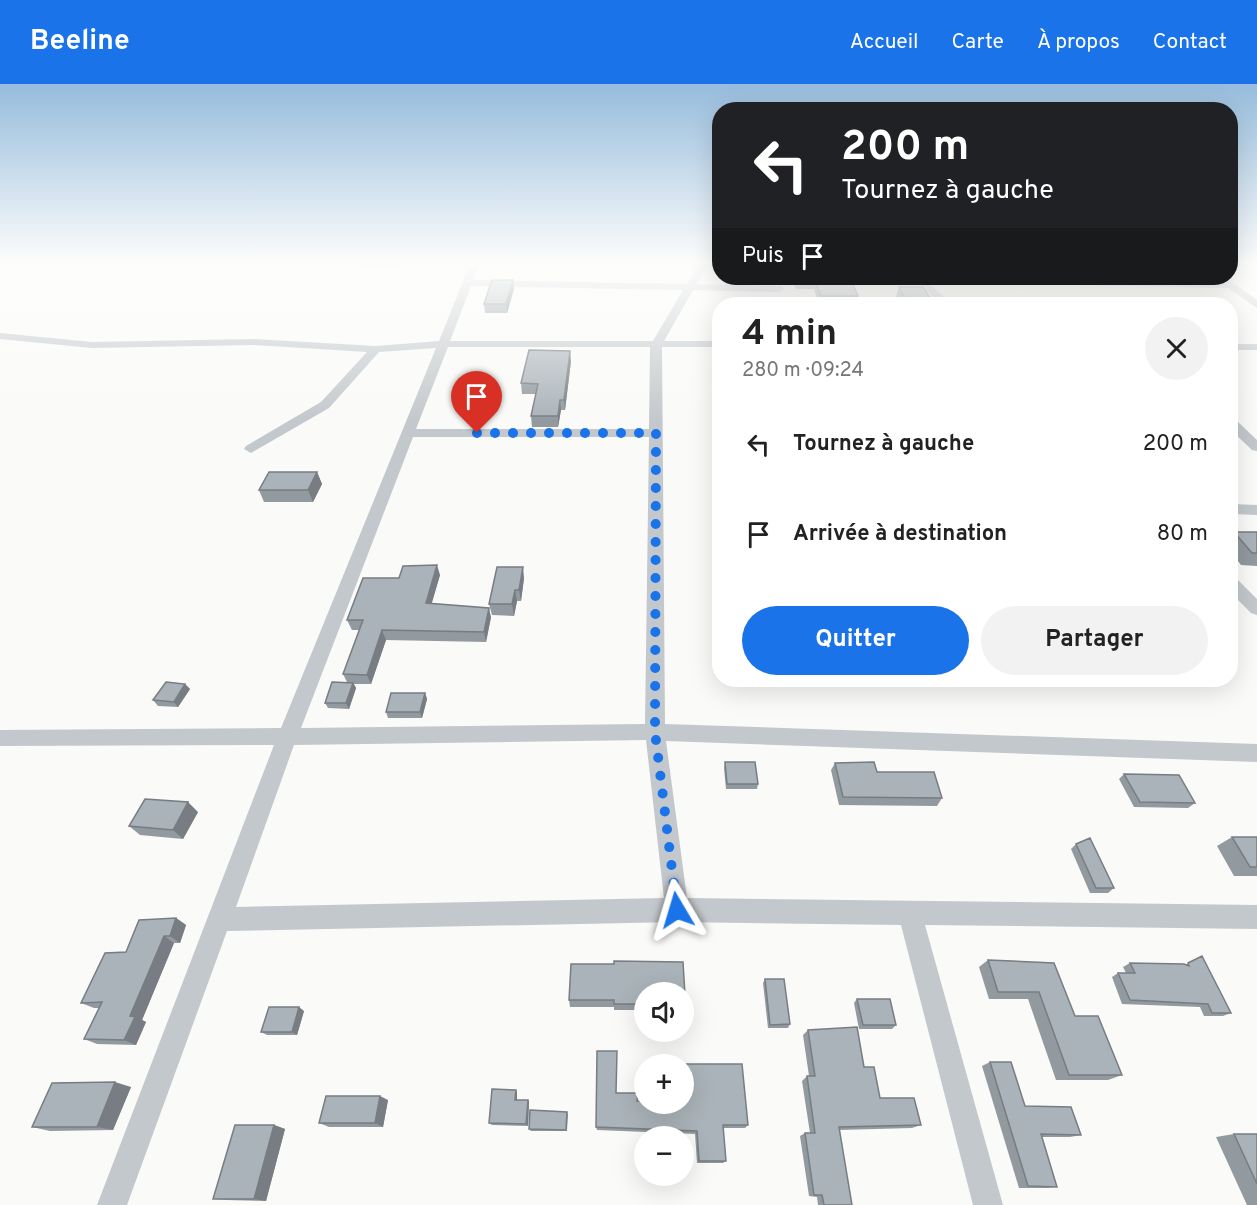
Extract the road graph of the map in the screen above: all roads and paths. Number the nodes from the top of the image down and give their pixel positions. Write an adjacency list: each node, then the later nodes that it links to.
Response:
1 (456, 316): 4 (street)
2 (671, 316): 5 (street)
3 (0, 336): 9 (street)
4 (445, 344): 5 (street); 9 (street); 11 (street)
5 (656, 345): 6 (street); 12 (street)
6 (712, 345)
7 (1238, 347): 8 (street)
8 (1257, 347)
9 (376, 349): 14 (street)
10 (1238, 430): 13 (street)
11 (409, 433): 12 (street); 20 (street)
12 (656, 433): 19 (street)
13 (1257, 447)
14 (251, 450)
15 (1238, 509): 16 (street)
16 (1257, 510)
17 (1238, 590): 18 (street)
18 (1257, 609)
19 (655, 732): 20 (street); 22 (street); 23 (street)
20 (288, 735): 21 (street); 26 (street)
21 (0, 738)
22 (1257, 753)
23 (677, 910): 24 (street); 26 (street)
24 (910, 914): 25 (street); 28 (street)
25 (1257, 917)
26 (219, 919): 27 (street)
27 (112, 1205)
28 (988, 1205)

